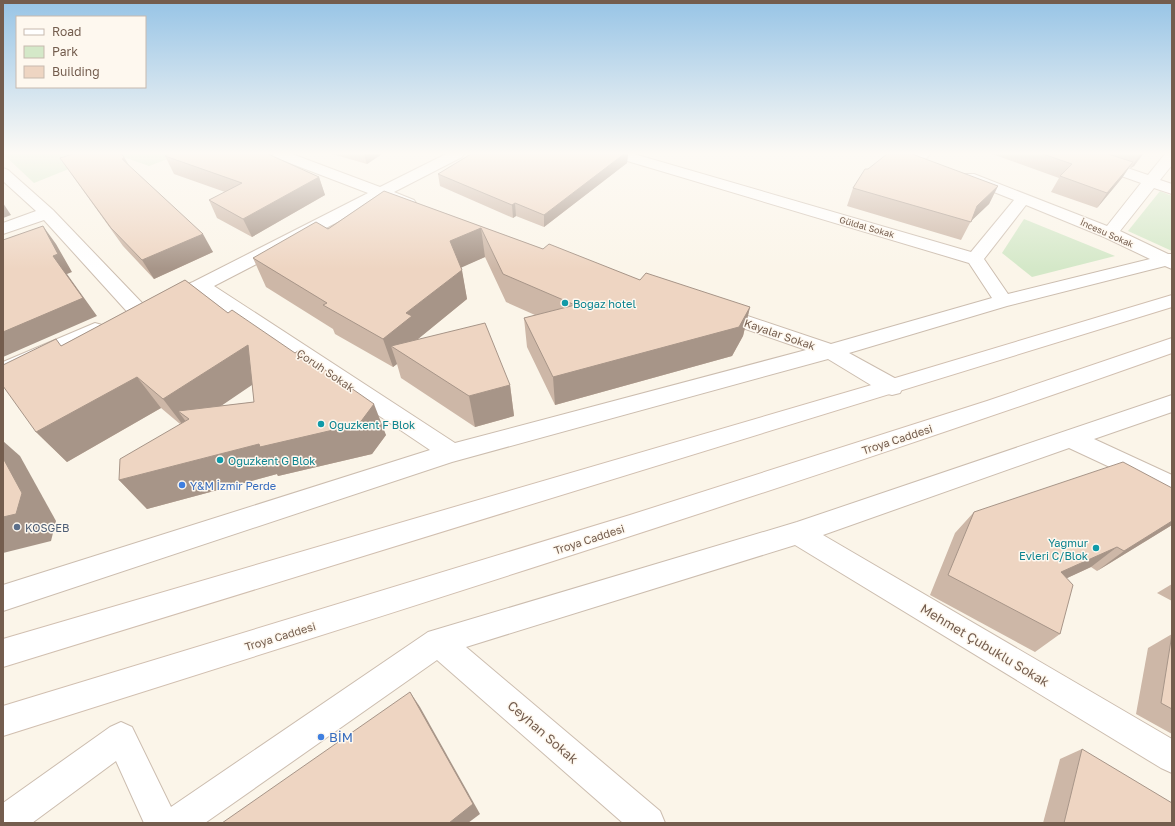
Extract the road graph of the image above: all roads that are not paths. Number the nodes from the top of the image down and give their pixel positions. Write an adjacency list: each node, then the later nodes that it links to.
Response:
1 (25, 193): 10 (street)
2 (376, 193): 7 (street)
3 (383, 193): 7 (street)
4 (750, 193): 13 (street, Güldal Sokak)
5 (1010, 193): 8 (street, İncesu Sokak)
6 (1141, 193): 12 (street)
7 (380, 194): 9 (street); 15 (street)
8 (1024, 198): 12 (street, İncesu Sokak); 13 (street)
9 (425, 209)
10 (47, 213): 11 (street); 19 (street)
11 (3, 229)
12 (1110, 233): 14 (street, İncesu Sokak)
13 (975, 259): 16 (street)
14 (1170, 261): 16 (street)
15 (200, 286): 19 (street); 26 (street, Çoruh Sokak)
16 (1003, 301): 21 (street)
17 (1172, 301): 23 (street)
18 (702, 306): 21 (street, Kayalar Sokak)
19 (123, 318): 22 (street)
20 (1172, 345): 32 (street, Troya Caddesi)
21 (830, 351): 23 (street, Kayalar Sokak); 26 (street)
22 (3, 371)
23 (892, 387): 31 (street)
24 (1172, 403): 25 (street)
25 (1071, 440): 27 (street); 28 (street)
26 (452, 454): 29 (street)
27 (1172, 486)
28 (797, 533): 30 (street); 33 (street, Mehmet Çubuklu Sokak)
29 (3, 598)
30 (438, 642): 36 (street); 37 (street, Ceyhan Sokak)
31 (3, 653)
32 (3, 721)
33 (1172, 757)
34 (4, 823): 35 (street)
35 (161, 823)
36 (176, 823)
37 (648, 823)

